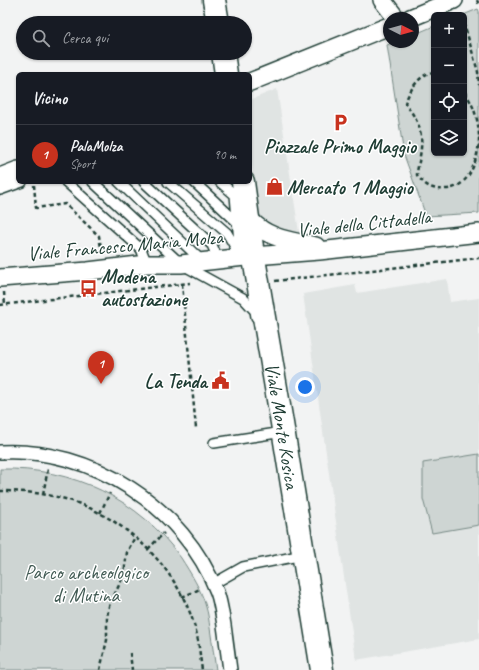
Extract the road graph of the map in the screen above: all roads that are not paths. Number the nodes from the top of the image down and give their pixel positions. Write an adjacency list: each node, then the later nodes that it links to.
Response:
1 (214, 0): 6 (street)
2 (382, 0): 4 (street)
3 (454, 0): 5 (street)
4 (391, 12)
5 (419, 14)
6 (217, 16)
7 (383, 28): 10 (street)
8 (224, 60): 9 (street)
9 (226, 72)
10 (252, 81)
11 (16, 171): 12 (street)
12 (0, 177)
13 (24, 184): 22 (lane)
14 (68, 184): 28 (lane)
15 (95, 184): 29 (lane, Viale Monte Kosica)
16 (121, 184): 27 (lane)
17 (146, 184): 27 (lane)
18 (170, 184): 26 (lane)
19 (197, 184): 23 (lane)
20 (226, 184): 21 (lane)
21 (239, 188): 23 (street, Viale Monte Kosica)
22 (0, 190)
23 (242, 219): 25 (street); 26 (street, Viale Monte Kosica)
24 (479, 233): 25 (street, Viale della Cittadella)
25 (333, 250): 26 (street, Viale della Cittadella)
26 (247, 256): 27 (street, Viale Francesco Maria Molza); 31 (street, Viale Monte Kosica)
27 (210, 260): 29 (street, Viale Francesco Maria Molza)
28 (147, 264): 29 (street, Viale Francesco Maria Molza); 30 (street, Viale Francesco Maria Molza)
29 (181, 264): 31 (lane, Viale Monte Kosica)
30 (0, 278)
31 (279, 433): 32 (lane); 34 (street, Viale Monte Kosica)
32 (214, 443)
33 (0, 452): 35 (street)
34 (299, 556): 35 (lane); 37 (lane, Viale Monte Kosica); 38 (street, Viale Monte Kosica)
35 (213, 584): 36 (street)
36 (230, 670)
37 (313, 670)
38 (322, 670)

